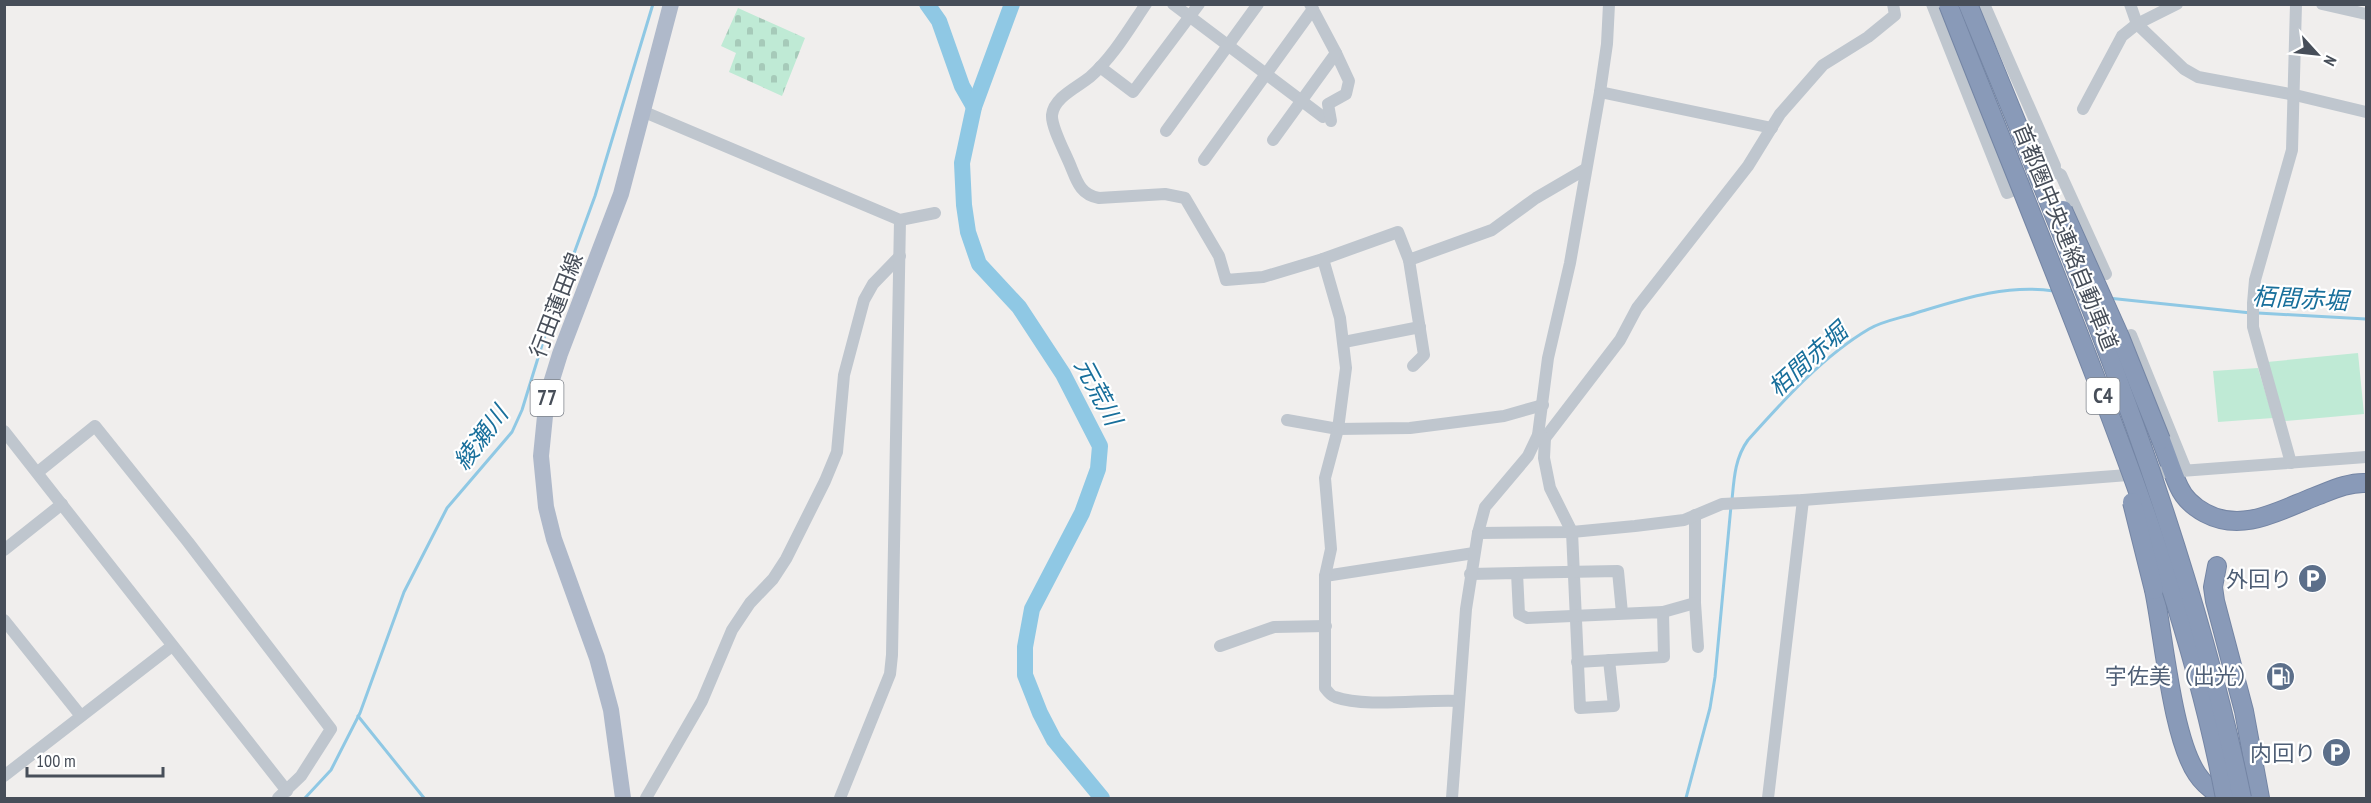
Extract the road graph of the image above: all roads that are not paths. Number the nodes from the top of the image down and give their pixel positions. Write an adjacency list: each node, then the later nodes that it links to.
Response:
1 (671, 4): 29 (main road, 行田蓮田線 / 77)
2 (1146, 4): 22 (street)
3 (1173, 4): 18 (street)
4 (1199, 4): 18 (street)
5 (1258, 4): 20 (street)
6 (1609, 4): 24 (street)
7 (1893, 4): 31 (street)
8 (1932, 4): 36 (street)
9 (1948, 4): 43 (highway, 首都圏中央連絡自動車道 / C4, bridge)
10 (1968, 4): 26 (highway, 首都圏中央連絡自動車道 / C4, bridge)
11 (1984, 4): 36 (street)
12 (2130, 4): 19 (street)
13 (2177, 4): 19 (street)
14 (2296, 4): 25 (street)
15 (2322, 4): 17 (street)
16 (1311, 7): 21 (street); 23 (street)
17 (2367, 14)
18 (1190, 17): 20 (street); 22 (street)
19 (2137, 24): 25 (street); 28 (street)
20 (1228, 46): 23 (street); 32 (street)
21 (1336, 53): 27 (street); 27 (street)
22 (1100, 67): 40 (street)
23 (1266, 74): 27 (street); 34 (street)
24 (1600, 92): 31 (street); 35 (street)
25 (2295, 95): 30 (street); 54 (street)
26 (2007, 98): 57 (highway, bridge); 91 (highway, 首都圏中央連絡自動車道 / C4, bridge)
27 (1302, 100): 33 (street)
28 (2083, 109)
29 (642, 111): 38 (street); 85 (main road, 行田蓮田線 / 77)
30 (2367, 112)
31 (1772, 128): 52 (street)
32 (1166, 130)
33 (1274, 140)
34 (1204, 160)
35 (1584, 170): 41 (street); 48 (street)
36 (2054, 173): 42 (street)
37 (934, 213): 38 (street)
38 (900, 220): 39 (street)
39 (900, 256): 86 (street); 87 (street)
40 (1323, 259): 41 (street); 46 (street)
41 (1409, 260): 44 (street)
42 (2106, 274)
43 (2070, 312): 90 (highway, 首都圏中央連絡自動車道 / C4, bridge); 90 (highway, bridge)
44 (1420, 327): 46 (street); 47 (street)
45 (2131, 335): 54 (street)
46 (1344, 342): 50 (street)
47 (1413, 366)
48 (1543, 405): 50 (street); 52 (street)
49 (1287, 420): 50 (street)
50 (1338, 429): 69 (street)
51 (4, 431): 55 (street)
52 (1541, 436): 61 (street); 62 (street)
53 (2367, 458): 54 (street)
54 (2291, 463)
55 (38, 472): 59 (street); 84 (street)
56 (2167, 472): 58 (street)
57 (2367, 483)
58 (1803, 500): 60 (street); 89 (street)
59 (62, 504): 63 (street); 76 (street)
60 (1695, 515): 61 (street); 70 (street)
61 (1572, 532): 62 (street); 66 (street)
62 (1478, 534): 64 (street)
63 (4, 550)
64 (1474, 553): 68 (street); 69 (street)
65 (2217, 567): 92 (highway)
66 (1572, 572): 67 (street); 72 (street); 73 (street)
67 (1517, 573): 68 (street); 73 (street)
68 (1470, 574): 81 (street)
69 (1325, 576): 75 (street)
70 (1695, 603): 71 (street); 78 (street)
71 (1663, 612): 72 (street); 79 (street)
72 (1622, 613): 73 (street)
73 (1577, 615): 80 (street)
74 (4, 620): 82 (street)
75 (1326, 626): 77 (street); 81 (street)
76 (172, 646): 82 (street); 84 (street)
77 (1220, 646)
78 (1698, 647)
79 (1609, 660): 80 (street); 80 (street)
80 (1577, 662)
81 (1459, 701): 88 (street)
82 (81, 716): 83 (street)
83 (4, 776)
84 (282, 795)
85 (623, 798)
86 (646, 798)
87 (840, 798)
88 (1452, 798)
89 (1768, 798)
90 (2225, 798)
91 (2242, 798)
92 (2260, 798)

